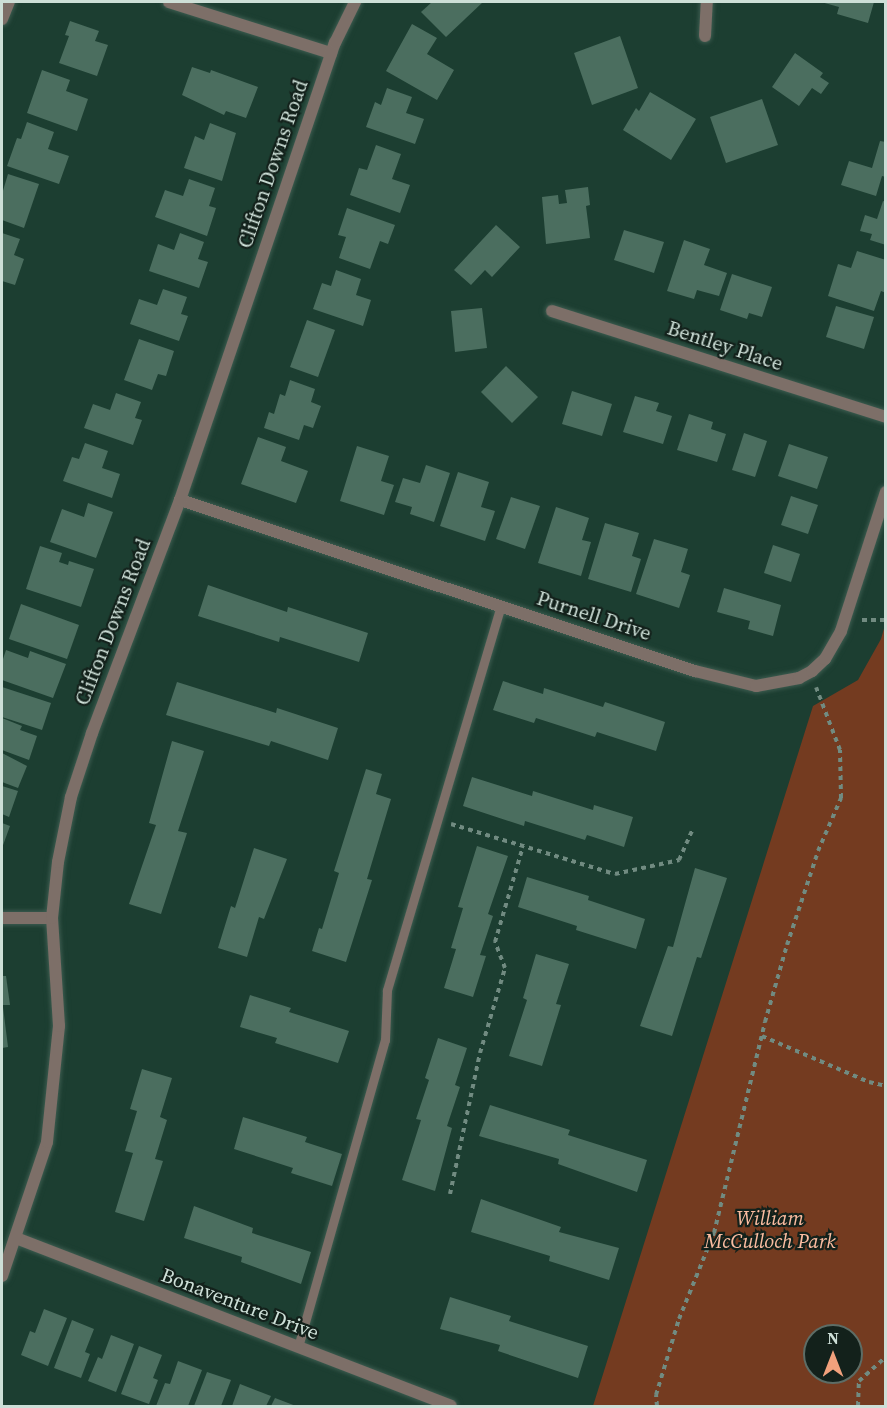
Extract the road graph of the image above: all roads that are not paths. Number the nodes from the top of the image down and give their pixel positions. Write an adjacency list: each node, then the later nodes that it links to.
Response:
1 (9, 2): 5 (street)
2 (169, 2): 7 (street)
3 (355, 2): 7 (street, Clifton Downs Road)
4 (707, 2): 6 (street)
5 (2, 19)
6 (705, 36)
7 (332, 53): 11 (street, Clifton Downs Road)
8 (552, 311): 9 (street, Bentley Place)
9 (885, 417)
10 (885, 492): 12 (street, Purnell Drive)
11 (180, 500): 12 (street, Purnell Drive); 14 (street, Clifton Downs Road)
12 (501, 606): 17 (lane)
13 (2, 918): 14 (street)
14 (52, 918): 15 (street, Clifton Downs Road)
15 (16, 1238): 16 (street, Clifton Downs Road); 17 (street, Bonaventure Drive)
16 (2, 1275)
17 (298, 1347): 18 (street, Bonaventure Drive)
18 (451, 1407)

